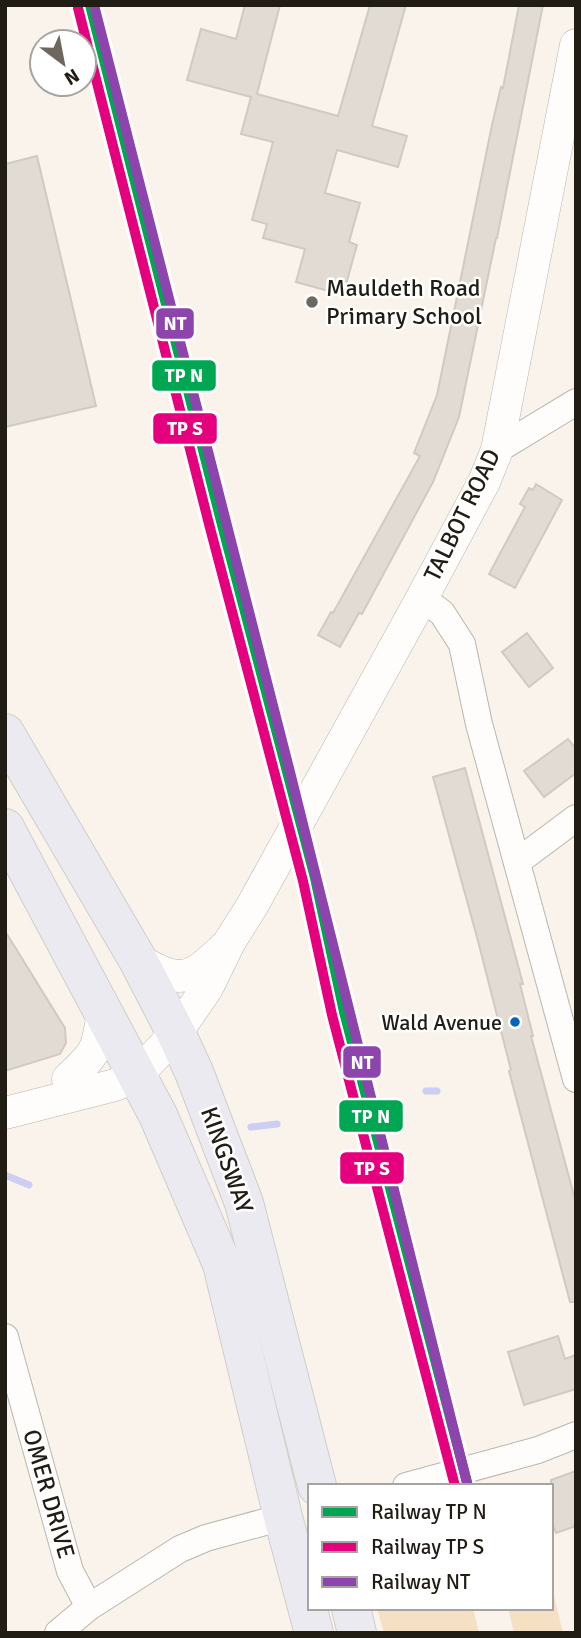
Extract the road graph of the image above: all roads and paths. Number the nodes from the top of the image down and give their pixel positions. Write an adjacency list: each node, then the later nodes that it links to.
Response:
1 (576, 45): 3 (street, TALBOT ROAD)
2 (576, 402): 3 (street)
3 (497, 450): 4 (street, TALBOT ROAD)
4 (422, 598): 9 (street); 10 (street, TALBOT ROAD)
5 (5, 733): 8 (highway, KINGSWAY)
6 (576, 818): 9 (street)
7 (5, 828): 12 (highway, KINGSWAY)
8 (77, 857): 11 (highway, KINGSWAY); 13 (highway, KINGSWAY)
9 (517, 862): 15 (street)
10 (230, 941): 11 (street, TALBOT ROAD); 13 (street, TALBOT ROAD)
11 (138, 960): 13 (highway, KINGSWAY)
12 (103, 1013): 13 (highway, KINGSWAY); 14 (street)
13 (150, 1056): 14 (street); 17 (street); 20 (highway, KINGSWAY); 22 (highway, KINGSWAY)
14 (68, 1079): 16 (street)
15 (576, 1079)
16 (5, 1098)
17 (5, 1113)
18 (5, 1338): 23 (street, OMER DRIVE)
19 (576, 1435): 21 (street)
20 (316, 1484)
21 (413, 1484)
22 (283, 1517): 23 (street); 26 (highway, KINGSWAY)
23 (89, 1607): 25 (street)
24 (351, 1610): 27 (highway)
25 (58, 1633)
26 (314, 1633)
27 (357, 1633)

